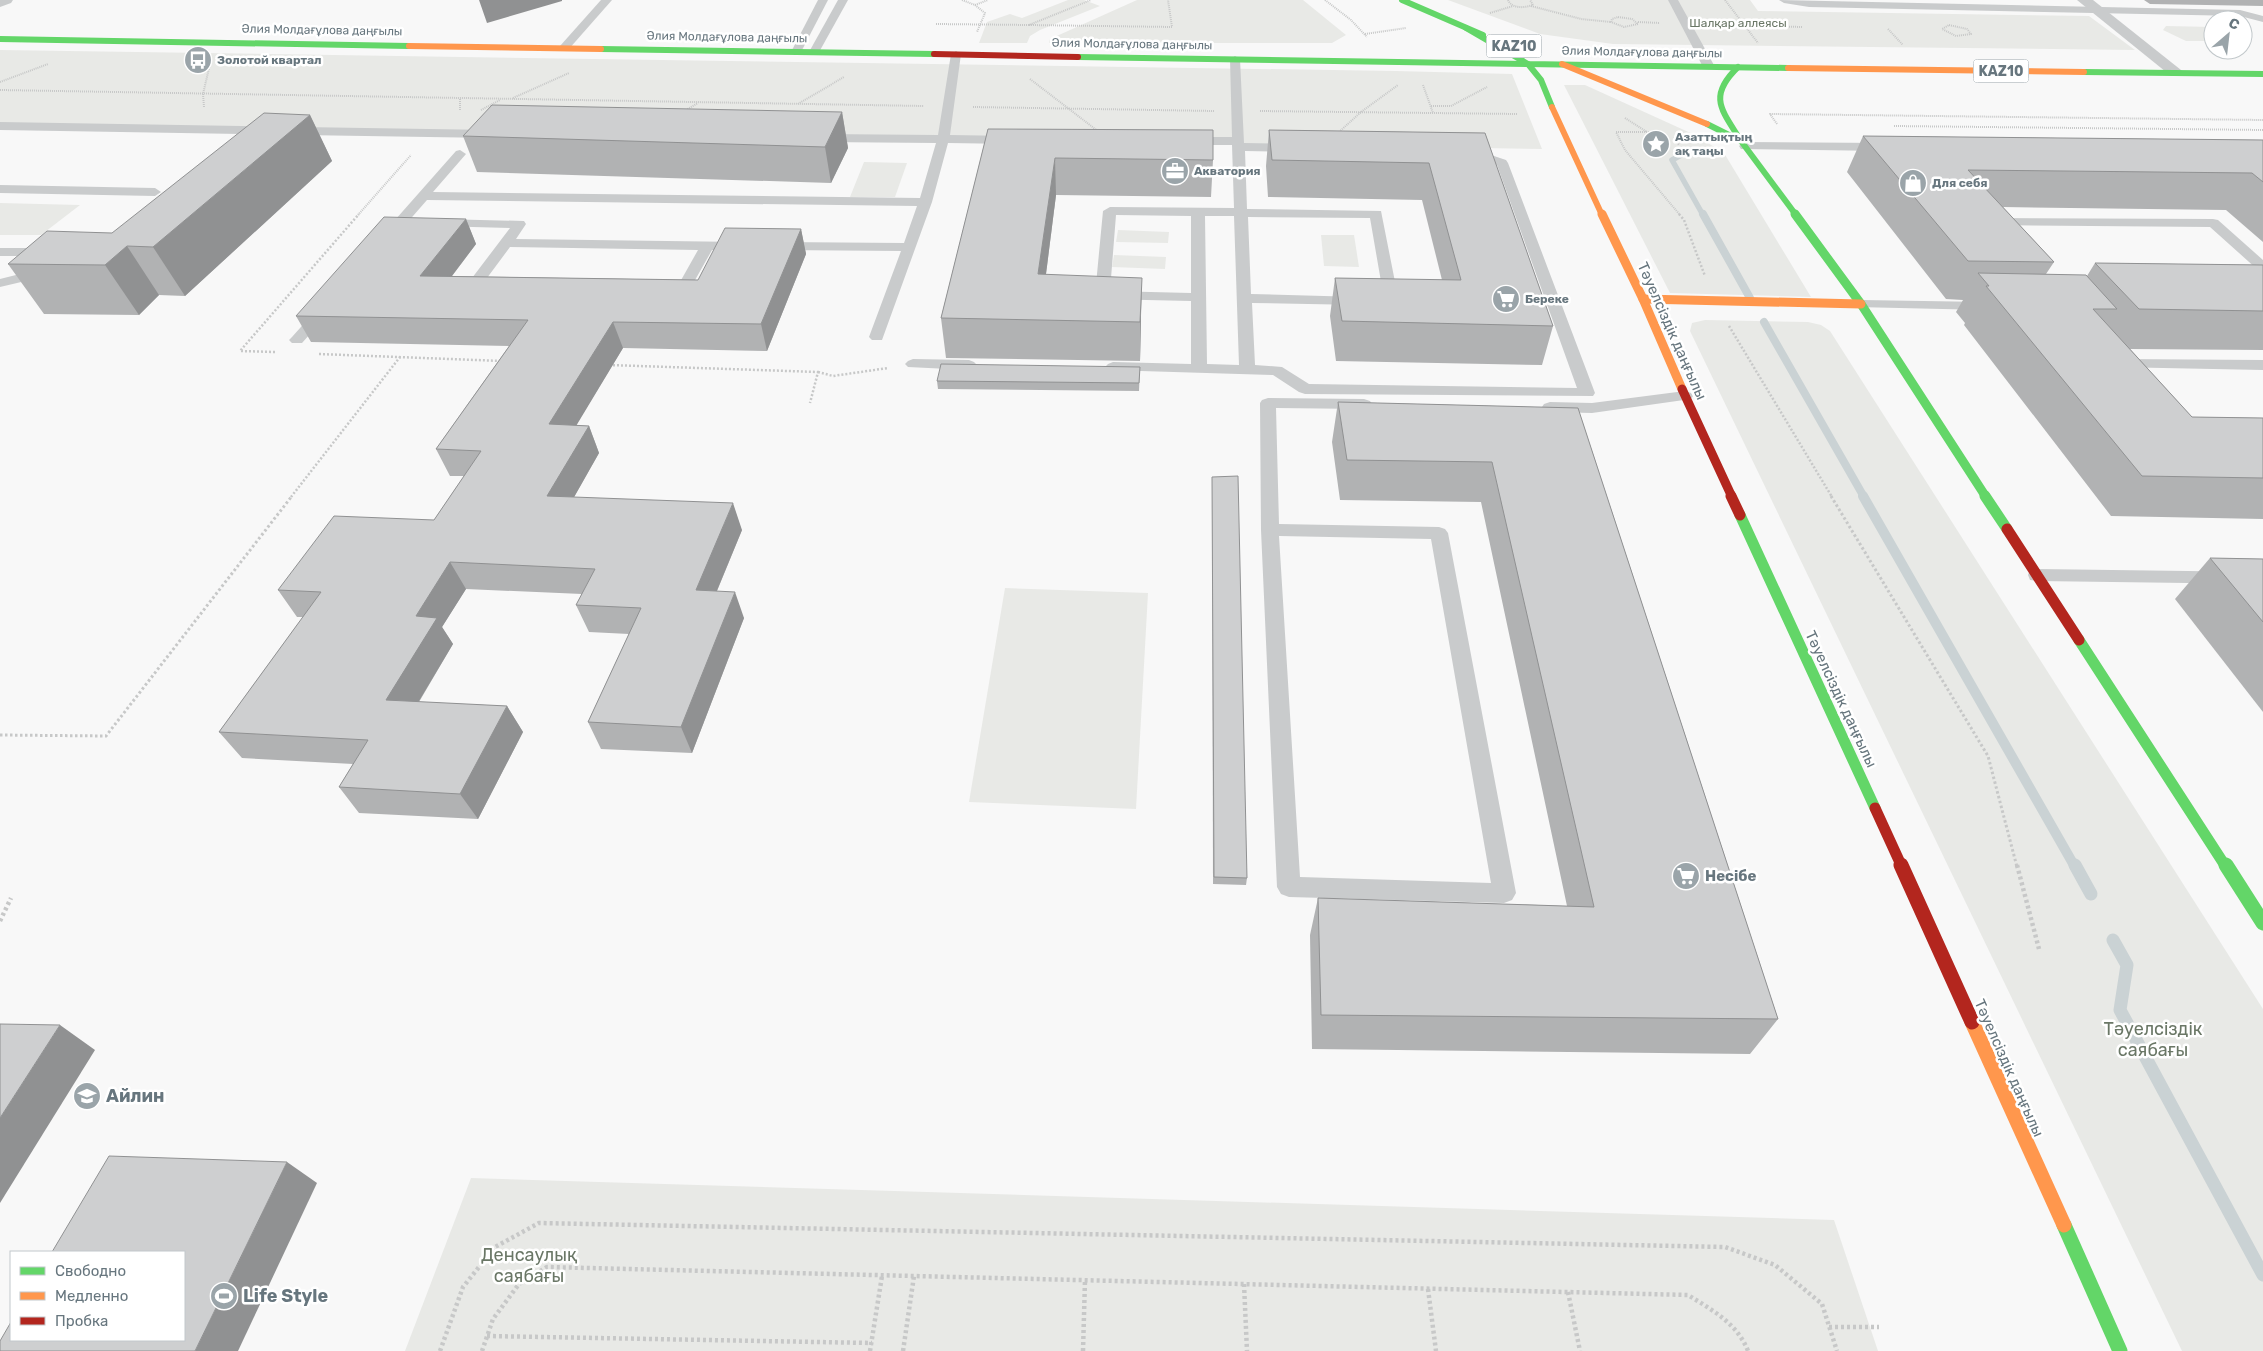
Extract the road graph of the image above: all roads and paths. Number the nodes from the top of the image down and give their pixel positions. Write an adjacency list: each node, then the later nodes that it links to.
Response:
1 (6, 0): 17 (street)
2 (607, 0): 41 (lane)
3 (823, 0): 44 (lane)
4 (843, 0): 45 (lane)
5 (962, 0): 18 (path)
6 (988, 0): 18 (path)
7 (1091, 0): 29 (path)
8 (1168, 0): 29 (path)
9 (1325, 0): 38 (path)
10 (1402, 0): 33 (main road, KAZ10)
11 (1508, 0): 19 (path)
12 (1530, 0): 20 (path)
13 (1674, 0): 28 (lane)
14 (1725, 0): 30 (path)
15 (1784, 0): 21 (lane)
16 (2084, 0): 21 (street)
17 (0, 3)
18 (975, 5): 27 (path)
19 (1514, 6): 20 (path); 22 (path)
20 (1531, 6): 24 (path)
21 (2096, 10): 23 (lane); 55 (street)
22 (1488, 13)
23 (2263, 19)
24 (1612, 22): 25 (path); 25 (path)
25 (1638, 22): 28 (path)
26 (936, 24): 27 (path)
27 (980, 24): 29 (path); 37 (path)
28 (1686, 24): 30 (path); 52 (lane)
29 (1028, 25)
30 (1744, 26): 32 (path); 42 (path)
31 (1410, 27): 38 (path)
32 (1802, 27)
33 (1466, 28): 50 (main road, KAZ10); 51 (main road, KAZ10)
34 (1897, 29): 43 (path)
35 (1934, 30): 36 (path)
36 (1943, 30)
37 (977, 32)
38 (1364, 34): 40 (path)
39 (0, 39): 41 (main road, Әлия Молдағұлова даңғылы)
40 (1369, 39)
41 (564, 48): 44 (main road, Әлия Молдағұлова даңғылы)
42 (1762, 48)
43 (1908, 50)
44 (796, 52): 45 (main road, Әлия Молдағұлова даңғылы)
45 (814, 52): 46 (main road, Әлия Молдағұлова даңғылы)
46 (956, 54): 48 (main road, Әлия Молдағұлова даңғылы); 70 (lane)
47 (211, 56): 64 (path)
48 (1235, 59): 50 (main road, Әлия Молдағұлова даңғылы); 74 (lane)
49 (56, 61): 59 (path)
50 (1528, 64): 51 (main road, Әлия Молдағұлова даңғылы / KAZ10); 119 (main road, Тәуелсіздік даңғылы)
51 (1562, 64): 52 (main road, Әлия Молдағұлова даңғылы / KAZ10); 94 (main road)
52 (1709, 66): 53 (main road, Әлия Молдағұлова даңғылы / KAZ10)
53 (1738, 67): 55 (main road, Әлия Молдағұлова даңғылы / KAZ10); 94 (main road)
54 (569, 72): 65 (path)
55 (2176, 73): 56 (main road, Әлия Молдағұлова даңғылы / KAZ10)
56 (2263, 74)
57 (847, 75): 68 (path)
58 (1028, 78): 72 (path)
59 (0, 82)
60 (1423, 82): 69 (path)
61 (1398, 85): 75 (path)
62 (1491, 86): 69 (path)
63 (0, 90): 64 (path)
64 (203, 94): 65 (path); 83 (path)
65 (510, 99): 66 (path)
66 (648, 102): 67 (path); 71 (path)
67 (700, 103): 68 (path); 73 (path)
68 (796, 104): 70 (path)
69 (1431, 106): 76 (path)
70 (948, 107): 72 (path); 90 (lane)
71 (651, 109)
72 (1067, 109): 74 (path); 88 (path)
73 (683, 111)
74 (1237, 111): 75 (path); 93 (lane)
75 (1361, 112): 76 (path); 97 (path)
76 (1433, 113): 77 (path)
77 (1517, 114)
78 (2263, 120): 79 (path)
79 (1771, 125)
80 (0, 126): 83 (lane)
81 (1887, 126): 82 (path)
82 (2263, 130)
83 (204, 131): 86 (lane)
84 (1663, 132): 120 (path)
85 (1671, 132): 95 (path)
86 (430, 134): 87 (lane); 126 (path)
87 (507, 134)
88 (1104, 135)
89 (807, 138): 90 (lane)
90 (943, 139): 91 (lane); 103 (lane)
91 (1022, 140)
92 (1170, 141): 93 (lane)
93 (1239, 144): 97 (lane); 105 (lane)
94 (1743, 144): 96 (lane); 122 (main road)
95 (1680, 145)
96 (1893, 147)
97 (1321, 148)
98 (1458, 151): 140 (lane)
99 (460, 154): 102 (lane)
100 (0, 189): 101 (lane)
101 (155, 192)
102 (423, 196): 103 (lane); 106 (lane)
103 (925, 202): 111 (lane)
104 (1198, 212): 105 (lane); 117 (lane); 117 (lane)
105 (1240, 212): 118 (lane); 118 (lane)
106 (400, 223): 108 (lane); 109 (lane)
107 (2002, 236): 113 (lane)
108 (506, 243): 110 (lane); 114 (lane)
109 (380, 245)
110 (707, 246): 111 (lane); 116 (lane)
111 (909, 247): 124 (lane)
112 (0, 252): 115 (lane)
113 (2263, 267)
114 (516, 282)
115 (0, 283)
116 (645, 285)
117 (1198, 297): 135 (lane)
118 (1245, 298): 136 (lane)
119 (1643, 299): 120 (main road); 139 (main road, Тәуелсіздік даңғылы)
120 (1714, 301): 122 (main road); 149 (path)
121 (329, 303): 125 (lane)
122 (1860, 304): 123 (lane); 143 (main road)
123 (1997, 307)
124 (877, 337)
125 (297, 340)
126 (277, 352)
127 (315, 354): 128 (path)
128 (400, 357): 129 (path); 145 (path)
129 (510, 361)
130 (609, 364): 137 (path)
131 (913, 364): 132 (lane); 137 (path)
132 (982, 365)
133 (2263, 365): 138 (lane)
134 (1101, 367): 135 (lane)
135 (1199, 369): 136 (lane)
136 (1248, 369): 140 (lane)
137 (818, 372): 141 (path)
138 (2128, 378)
139 (1685, 396): 140 (lane); 170 (main road, Тәуелсіздік даңғылы)
140 (1590, 400): 142 (lane)
141 (810, 403)
142 (1270, 530): 142 (lane)
143 (2037, 574): 144 (lane); 148 (main road)
144 (2263, 578)
145 (0, 735)
146 (11, 898): 147 (path)
147 (0, 921)
148 (2263, 923)
149 (2039, 949)
150 (882, 1276): 151 (path); 158 (path); 159 (path)
151 (914, 1276): 152 (path); 163 (path)
152 (1085, 1280): 153 (path); 164 (path)
153 (1244, 1284): 154 (path); 165 (path)
154 (1428, 1289): 155 (path); 166 (path)
155 (1568, 1292): 167 (path); 168 (path)
156 (1829, 1327): 157 (path); 160 (path); 169 (path)
157 (1879, 1327)
158 (487, 1336): 159 (path); 161 (path)
159 (872, 1343): 162 (path)
160 (440, 1351)
161 (482, 1351)
162 (870, 1351)
163 (903, 1351)
164 (1083, 1351)
165 (1247, 1351)
166 (1436, 1351)
167 (1580, 1351)
168 (1748, 1351)
169 (1837, 1351)
170 (2120, 1351)

